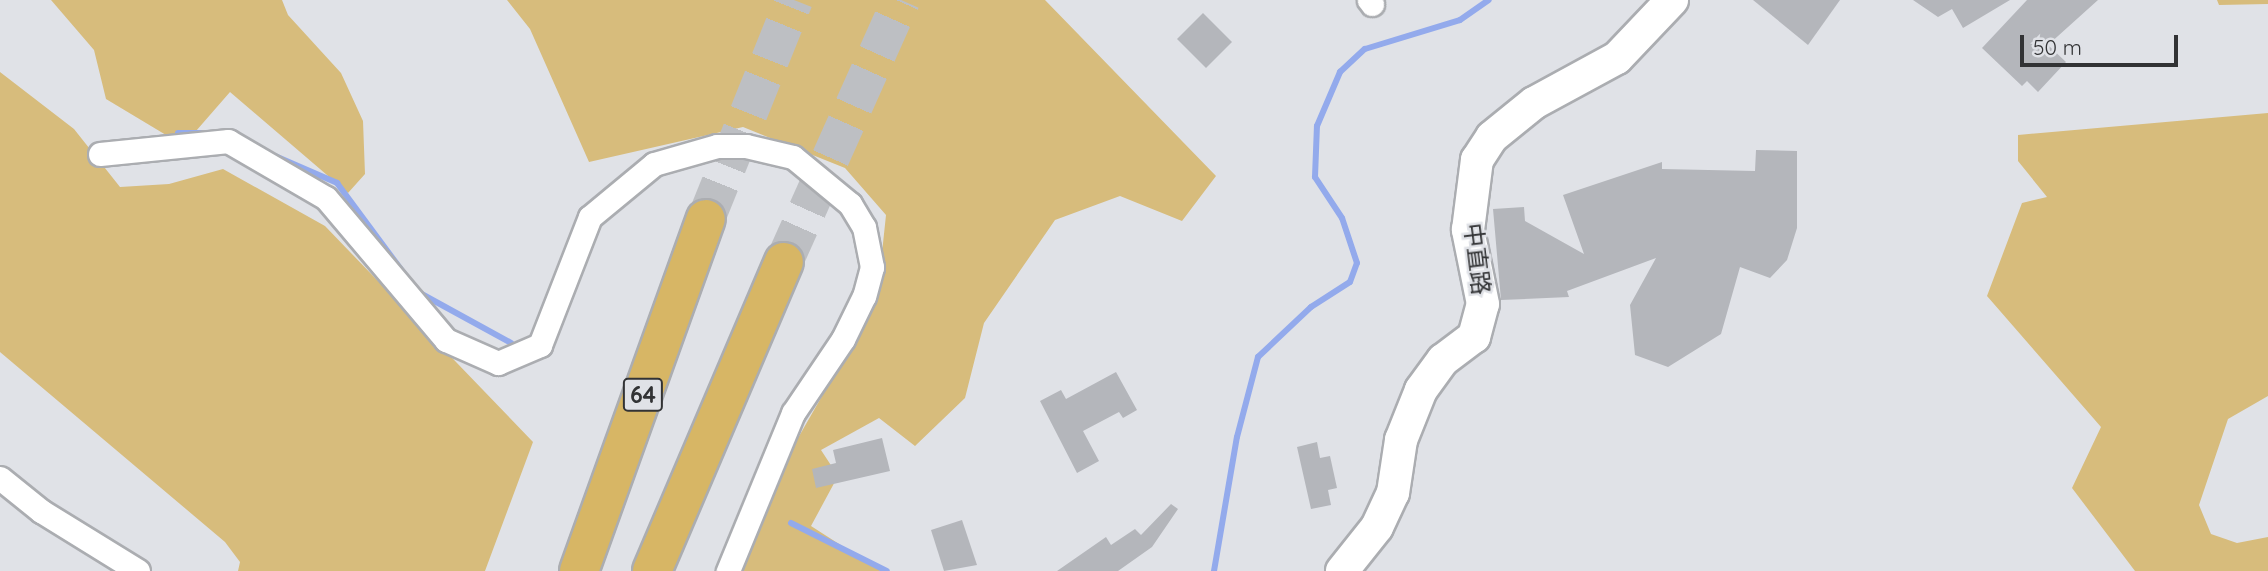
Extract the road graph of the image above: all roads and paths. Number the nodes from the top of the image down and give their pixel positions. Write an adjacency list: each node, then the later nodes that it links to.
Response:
1 (1672, 0): 10 (street, 中直路)
2 (100, 154): 9 (street)
3 (706, 219): 7 (highway, 64)
4 (784, 262): 8 (highway)
5 (0, 478): 6 (street)
6 (138, 571)
7 (579, 571)
8 (652, 571)
9 (728, 571)
10 (1342, 571)

